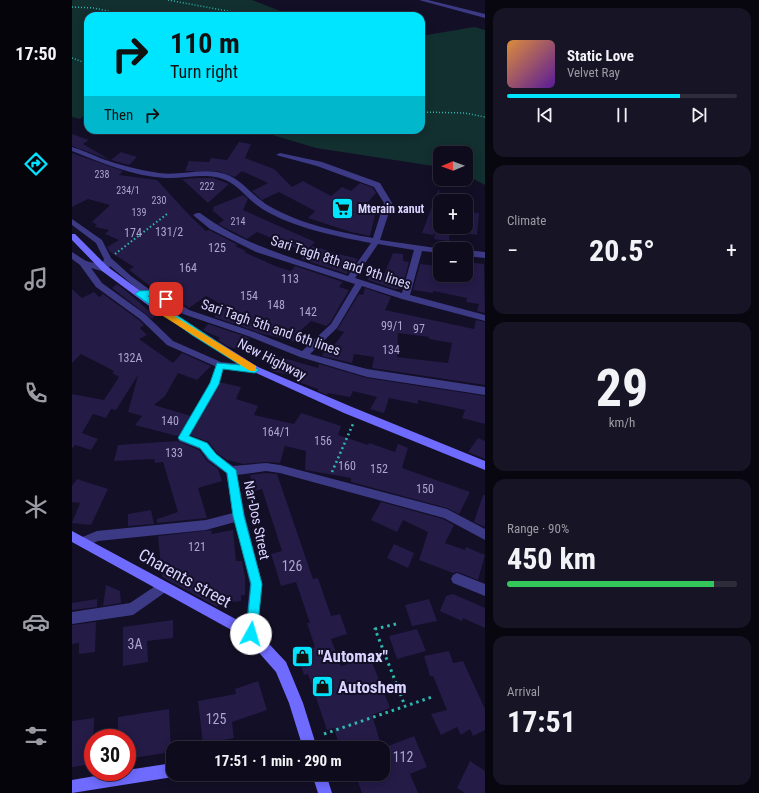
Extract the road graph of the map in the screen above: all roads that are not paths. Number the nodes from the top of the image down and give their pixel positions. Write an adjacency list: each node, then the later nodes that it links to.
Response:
1 (422, 0): 2 (street)
2 (485, 16)
3 (72, 149): 8 (street, Sari Tagh 8th and 9th lines)
4 (280, 155): 8 (street)
5 (197, 215): 17 (street, Sari Tagh 8th and 9th lines)
6 (72, 221): 14 (street, Sari Tagh 5th and 6th lines)
7 (72, 236): 16 (main road, New Highway)
8 (376, 241): 9 (street, Sari Tagh 8th and 9th lines); 17 (street)
9 (419, 248): 10 (street, Sari Tagh 8th and 9th lines); 20 (street)
10 (433, 249)
11 (473, 254): 13 (street)
12 (72, 255): 15 (street)
13 (485, 255)
14 (108, 259): 16 (street); 19 (street, Sari Tagh 5th and 6th lines)
15 (83, 263): 16 (street); 23 (street)
16 (105, 269): 19 (main road, New Highway)
17 (350, 278): 18 (street, Sari Tagh 8th and 9th lines)
18 (360, 282): 20 (street, Sari Tagh 8th and 9th lines); 22 (street)
19 (144, 294): 22 (street, Sari Tagh 5th and 6th lines); 24 (main road, New Highway)
20 (405, 297): 21 (street, Sari Tagh 8th and 9th lines)
21 (485, 318)
22 (302, 355): 25 (street, Sari Tagh 5th and 6th lines)
23 (220, 365): 24 (street); 26 (lane)
24 (255, 370): 27 (main road, New Highway)
25 (485, 391)
26 (183, 438): 28 (street, Nar-Dos Street)
27 (485, 466)
28 (231, 470): 29 (street, Nar-Dos Street); 30 (street)
29 (239, 516): 32 (street); 37 (street, Nar-Dos Street)
30 (485, 534)
31 (72, 536): 32 (main road, Charents street)
32 (84, 542): 34 (main road, Charents street)
33 (457, 579): 35 (street)
34 (163, 587): 36 (street); 37 (main road, Charents street)
35 (485, 590)
36 (72, 618)
37 (251, 634): 38 (main road, Charents street)
38 (306, 741)
39 (166, 771): 41 (main road)
40 (321, 781): 42 (main road)
41 (72, 787)
42 (325, 793)

